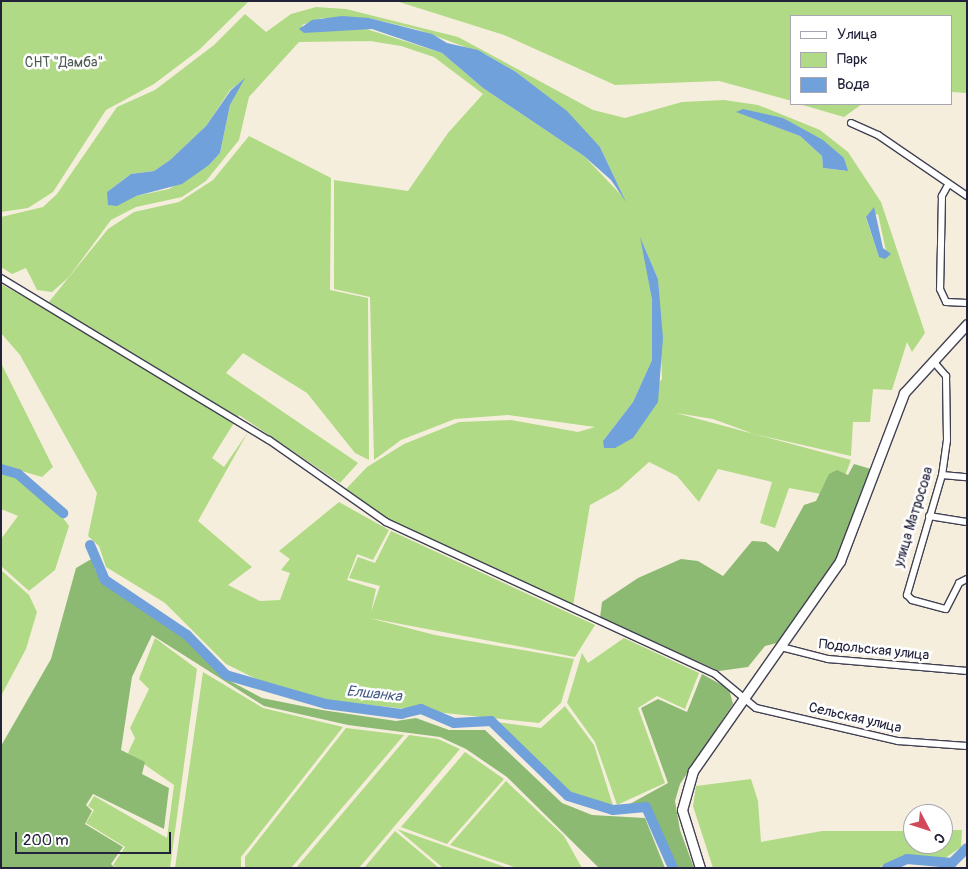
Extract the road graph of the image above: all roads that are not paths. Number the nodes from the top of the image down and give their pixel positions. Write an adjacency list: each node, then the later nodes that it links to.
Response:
1 (851, 123): 2 (street)
2 (948, 185): 3 (street); 5 (street)
3 (967, 196)
4 (1, 278): 15 (street, Сельская улица)
5 (967, 302)
6 (967, 324): 7 (main road)
7 (933, 360): 8 (street, улица Матросова); 13 (main road)
8 (942, 474): 9 (street); 10 (street, улица Матросова)
9 (967, 477)
10 (929, 516): 11 (street); 12 (street, улица Матросова)
11 (967, 522)
12 (967, 579)
13 (781, 647): 14 (street, Подольская улица); 15 (main road)
14 (967, 671)
15 (744, 696): 16 (street, Сельская улица); 17 (main road)
16 (967, 746)
17 (700, 868)

